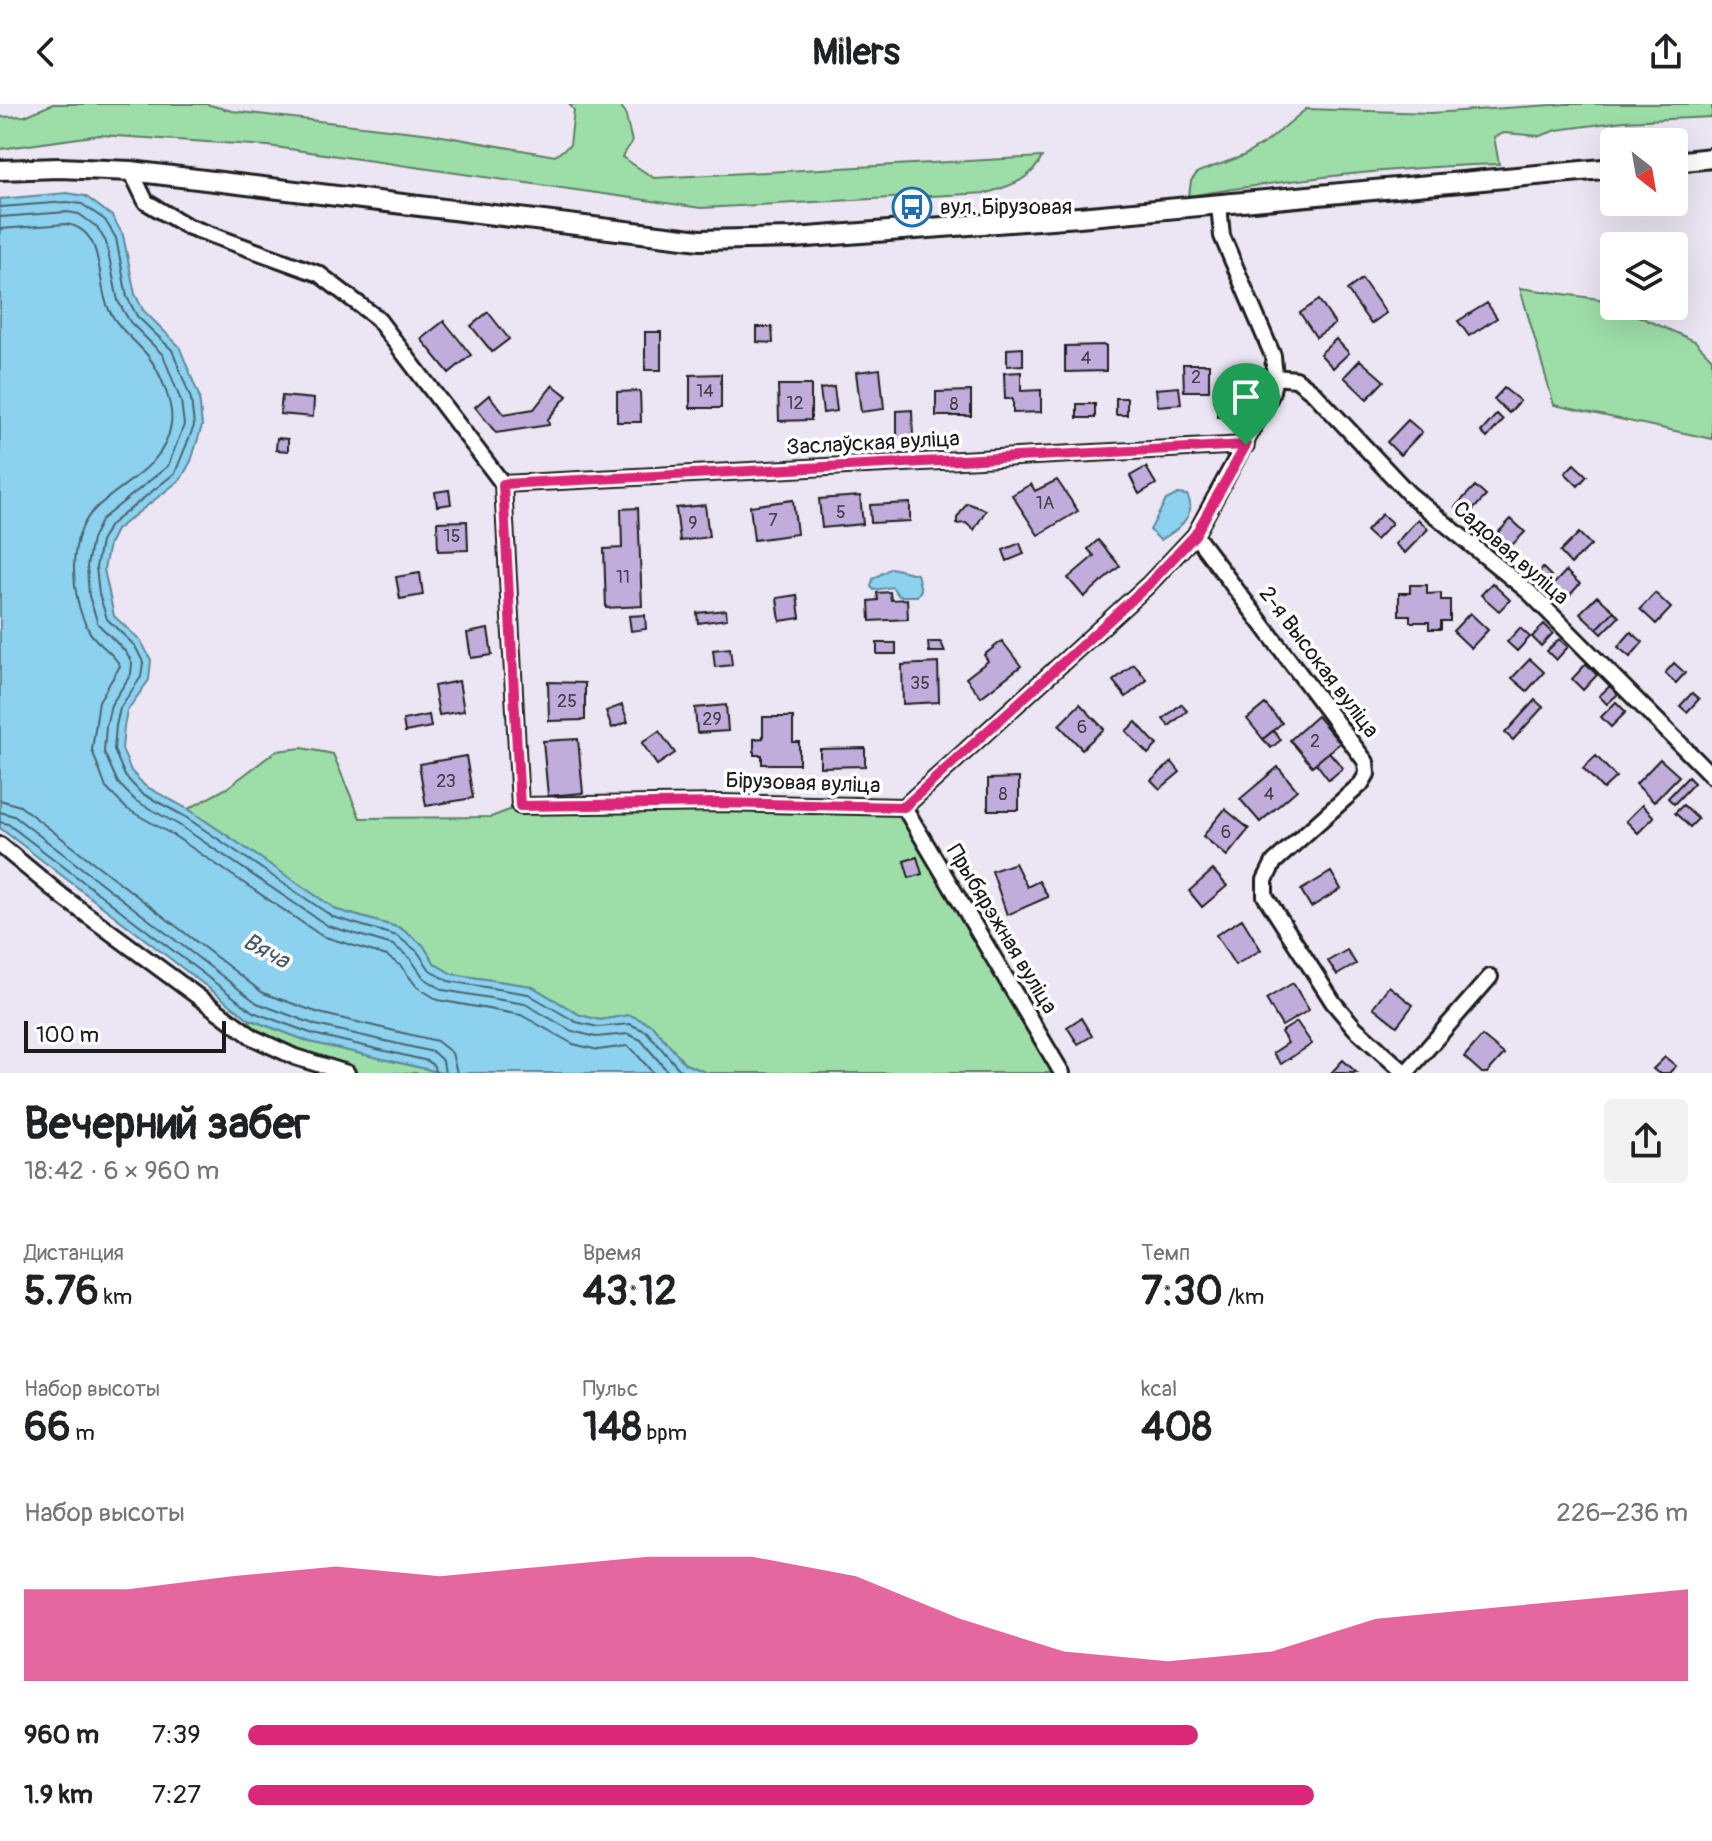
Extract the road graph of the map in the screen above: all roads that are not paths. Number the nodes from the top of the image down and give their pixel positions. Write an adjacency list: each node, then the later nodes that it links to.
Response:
1 (1712, 158): 2 (main road)
2 (1688, 161)
3 (1600, 169): 6 (main road)
4 (0, 170): 5 (main road)
5 (131, 171): 6 (main road); 9 (street)
6 (1219, 205): 7 (street)
7 (1275, 377): 8 (street, Бірузовая вуліца); 11 (street, Садовая вуліца)
8 (1246, 445): 9 (street, Заслаўская вуліца); 10 (street, Бірузовая вуліца)
9 (503, 484): 12 (street, Бірузовая вуліца)
10 (1195, 535): 12 (street, Бірузовая вуліца); 17 (street, 2-я Высокая вуліца)
11 (1712, 776)
12 (904, 807): 16 (street, Прыбярэжная вуліца)
13 (0, 845): 15 (street)
14 (1490, 977): 17 (street)
15 (347, 1073)
16 (1062, 1073)
17 (1405, 1073)

